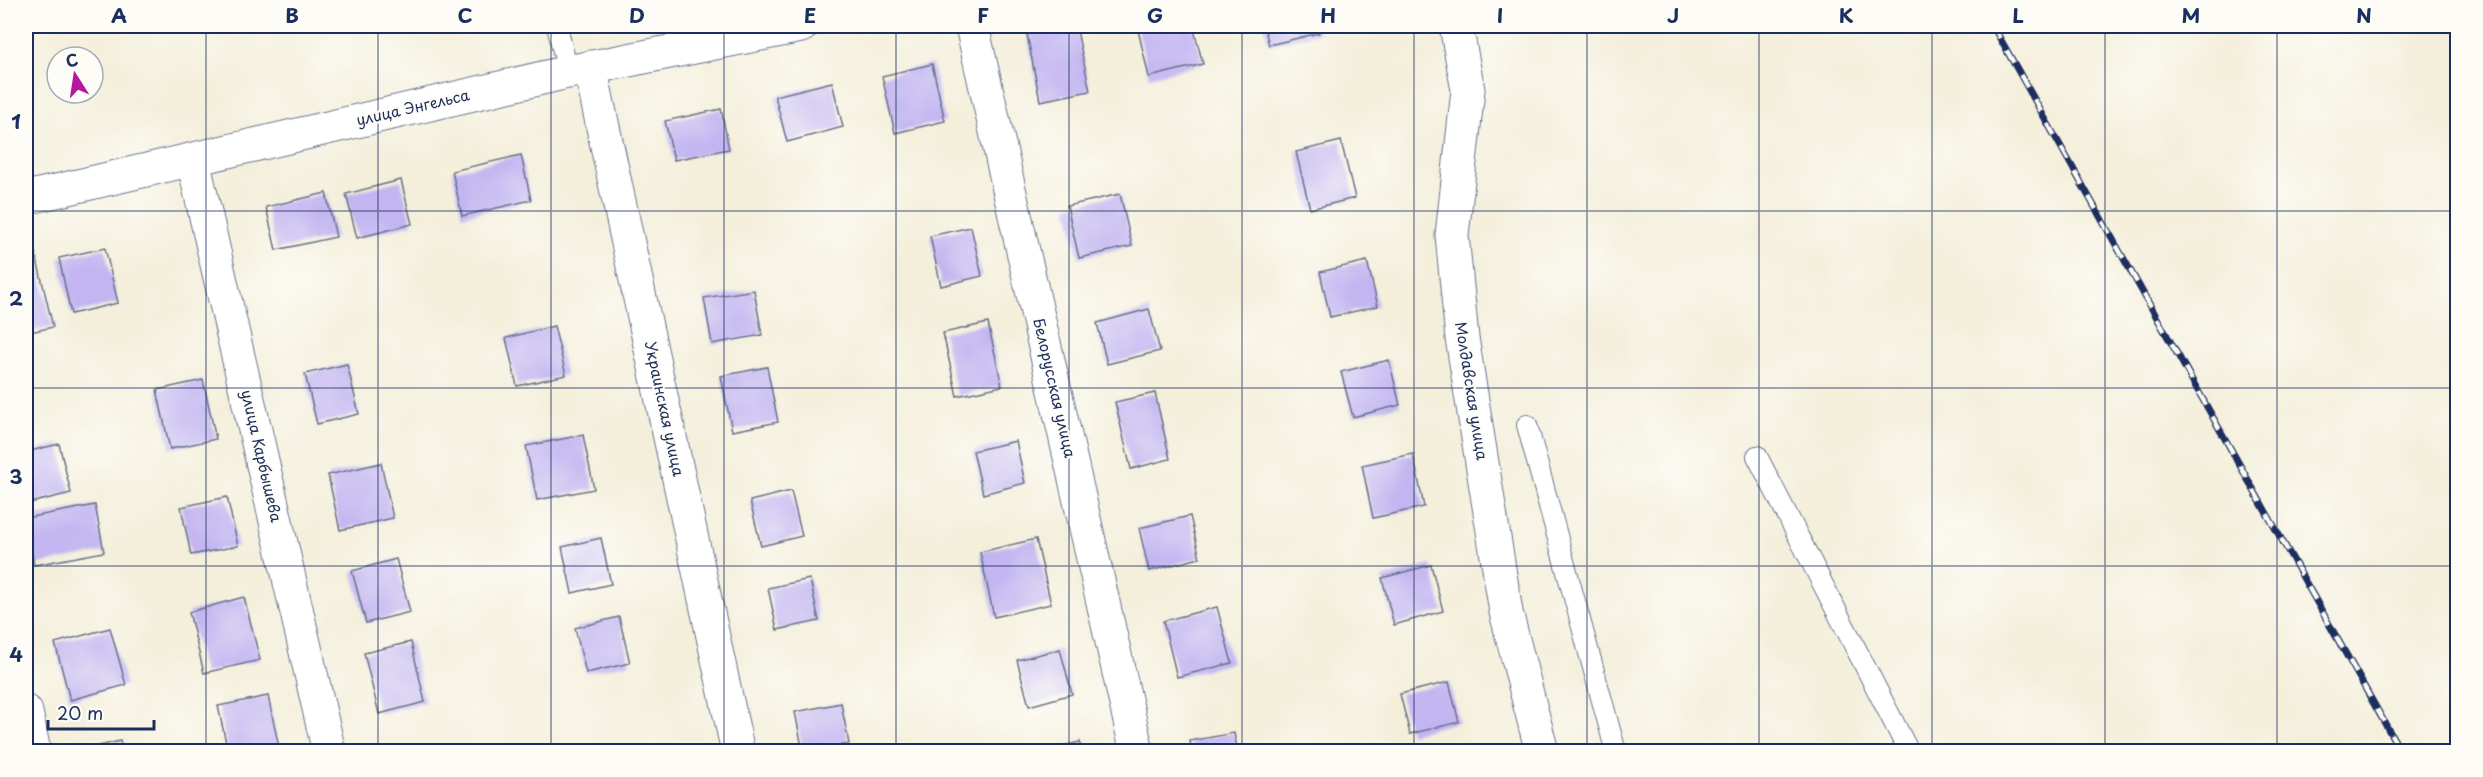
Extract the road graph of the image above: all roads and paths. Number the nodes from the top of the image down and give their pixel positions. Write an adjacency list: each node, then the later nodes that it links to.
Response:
1 (556, 26): 5 (lane)
2 (801, 26): 5 (street, улица Энгельса)
3 (972, 26): 14 (street, Белорусская улица)
4 (1456, 26): 15 (street, Молдавская улица)
5 (579, 69): 6 (street, улица Энгельса); 13 (street, Украинская улица)
6 (193, 160): 7 (street, улица Энгельса); 12 (street, улица Карбышева)
7 (26, 198)
8 (1527, 425): 16 (lane)
9 (1756, 456): 17 (lane)
10 (26, 712): 11 (street)
11 (34, 752)
12 (329, 752)
13 (738, 752)
14 (1137, 752)
15 (1542, 752)
16 (1616, 752)
17 (1909, 752)

